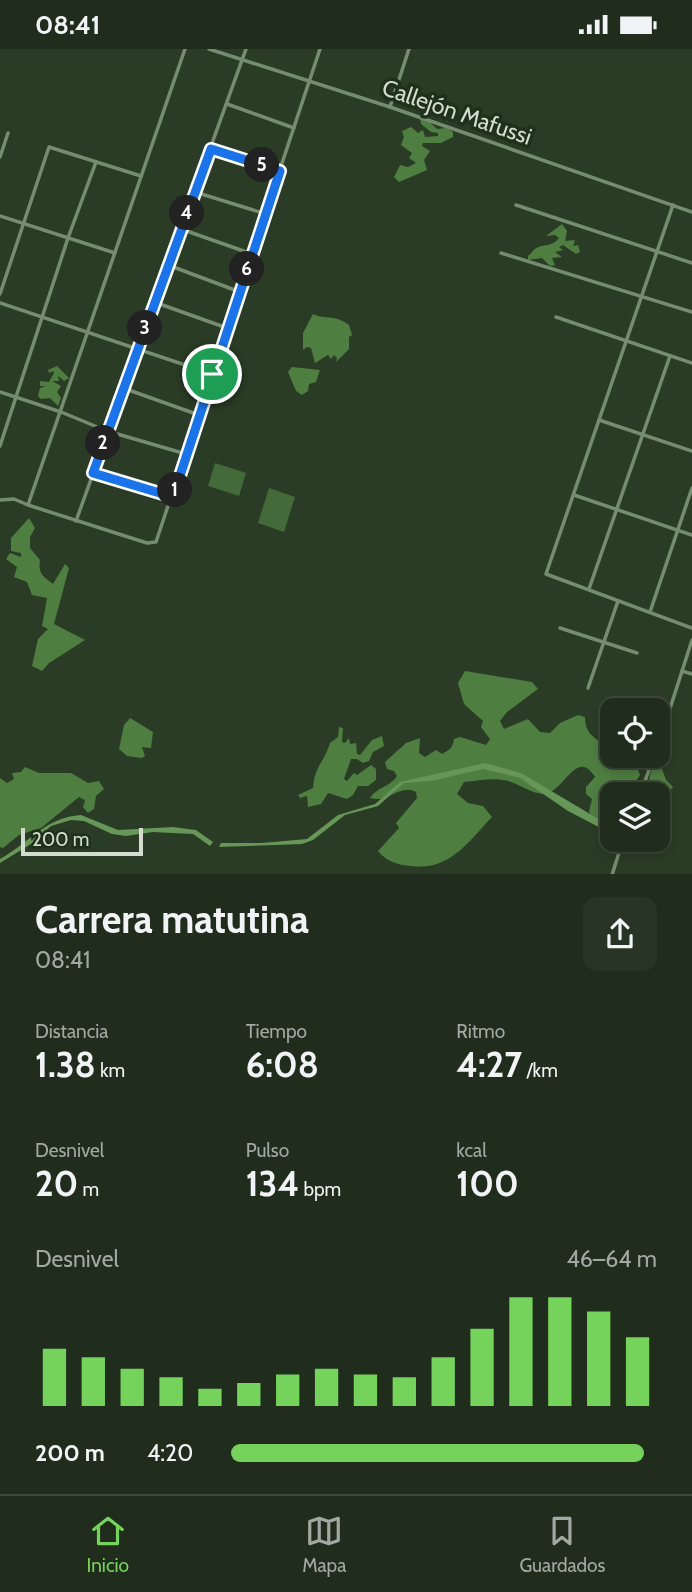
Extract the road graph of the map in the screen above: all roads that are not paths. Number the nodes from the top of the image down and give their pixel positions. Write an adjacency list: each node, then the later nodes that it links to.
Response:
1 (185, 49): 16 (street)
2 (209, 49): 6 (street, Callejón Mafussi)
3 (246, 49): 6 (street)
4 (320, 49): 7 (street)
5 (409, 49): 9 (street)
6 (242, 61): 7 (street, Callejón Mafussi); 8 (street)
7 (310, 81): 9 (street, Callejón Mafussi); 10 (street)
8 (227, 104): 10 (street); 12 (street)
9 (390, 107): 19 (street, Callejón Mafussi)
10 (295, 128): 15 (street)
11 (8, 133): 13 (street)
12 (211, 149): 15 (street); 17 (street)
13 (0, 157)
14 (96, 162): 16 (street); 23 (street); 25 (street)
15 (280, 171): 21 (street)
16 (141, 177): 27 (street)
17 (195, 192): 21 (street); 24 (street)
18 (516, 205): 26 (street)
19 (673, 205): 20 (street, Callejón Mafussi); 26 (street)
20 (692, 212)
21 (266, 214): 29 (street)
22 (0, 216): 23 (street)
23 (25, 224): 25 (street); 33 (street)
24 (181, 229): 29 (street); 31 (street)
25 (68, 238): 27 (street); 38 (street)
26 (657, 251): 30 (street); 34 (street)
27 (115, 253): 41 (street)
28 (501, 253): 34 (street)
29 (252, 254): 32 (street)
30 (692, 263)
31 (168, 265): 32 (street); 35 (street)
32 (240, 292): 40 (street)
33 (0, 294)
34 (642, 295): 37 (street); 42 (street)
35 (155, 302): 40 (street); 43 (street)
36 (0, 303): 38 (street)
37 (692, 312)
38 (43, 317): 41 (street); 49 (street)
39 (556, 317): 42 (street)
40 (227, 328): 46 (street)
41 (88, 332): 43 (street); 50 (street)
42 (627, 341): 44 (street); 52 (street)
43 (138, 348): 46 (street); 47 (street)
44 (670, 356): 45 (street); 54 (street)
45 (692, 363)
46 (212, 374): 51 (street)
47 (123, 388): 51 (street); 53 (street)
48 (0, 392): 49 (street)
49 (15, 397): 50 (street); 55 (street)
50 (61, 412): 53 (street); 63 (street)
51 (199, 415): 57 (street)
52 (599, 420): 54 (street); 60 (street)
53 (107, 431): 57 (street); 58 (street)
54 (641, 435): 56 (street); 64 (street)
55 (0, 446)
56 (692, 451)
57 (186, 454): 61 (street)
58 (93, 473): 61 (street); 65 (street)
59 (692, 488): 66 (street)
60 (573, 495): 64 (street); 68 (street)
61 (173, 497): 65 (street)
62 (0, 501): 63 (street)
63 (28, 505): 65 (street)
64 (616, 510): 66 (street); 68 (street)
65 (76, 521)
66 (678, 530): 67 (street); 70 (street)
67 (692, 535)
68 (589, 590): 69 (street)
69 (618, 601): 70 (street); 75 (street)
70 (650, 612): 72 (street)
71 (692, 619): 72 (street)
72 (691, 627)
73 (560, 628): 75 (street)
74 (692, 640): 77 (street)
75 (602, 642): 76 (street); 79 (street)
76 (637, 653)
77 (682, 671): 78 (street); 80 (street)
78 (692, 674)
79 (588, 688)
80 (670, 708)
81 (619, 852): 82 (street)
82 (612, 874)

